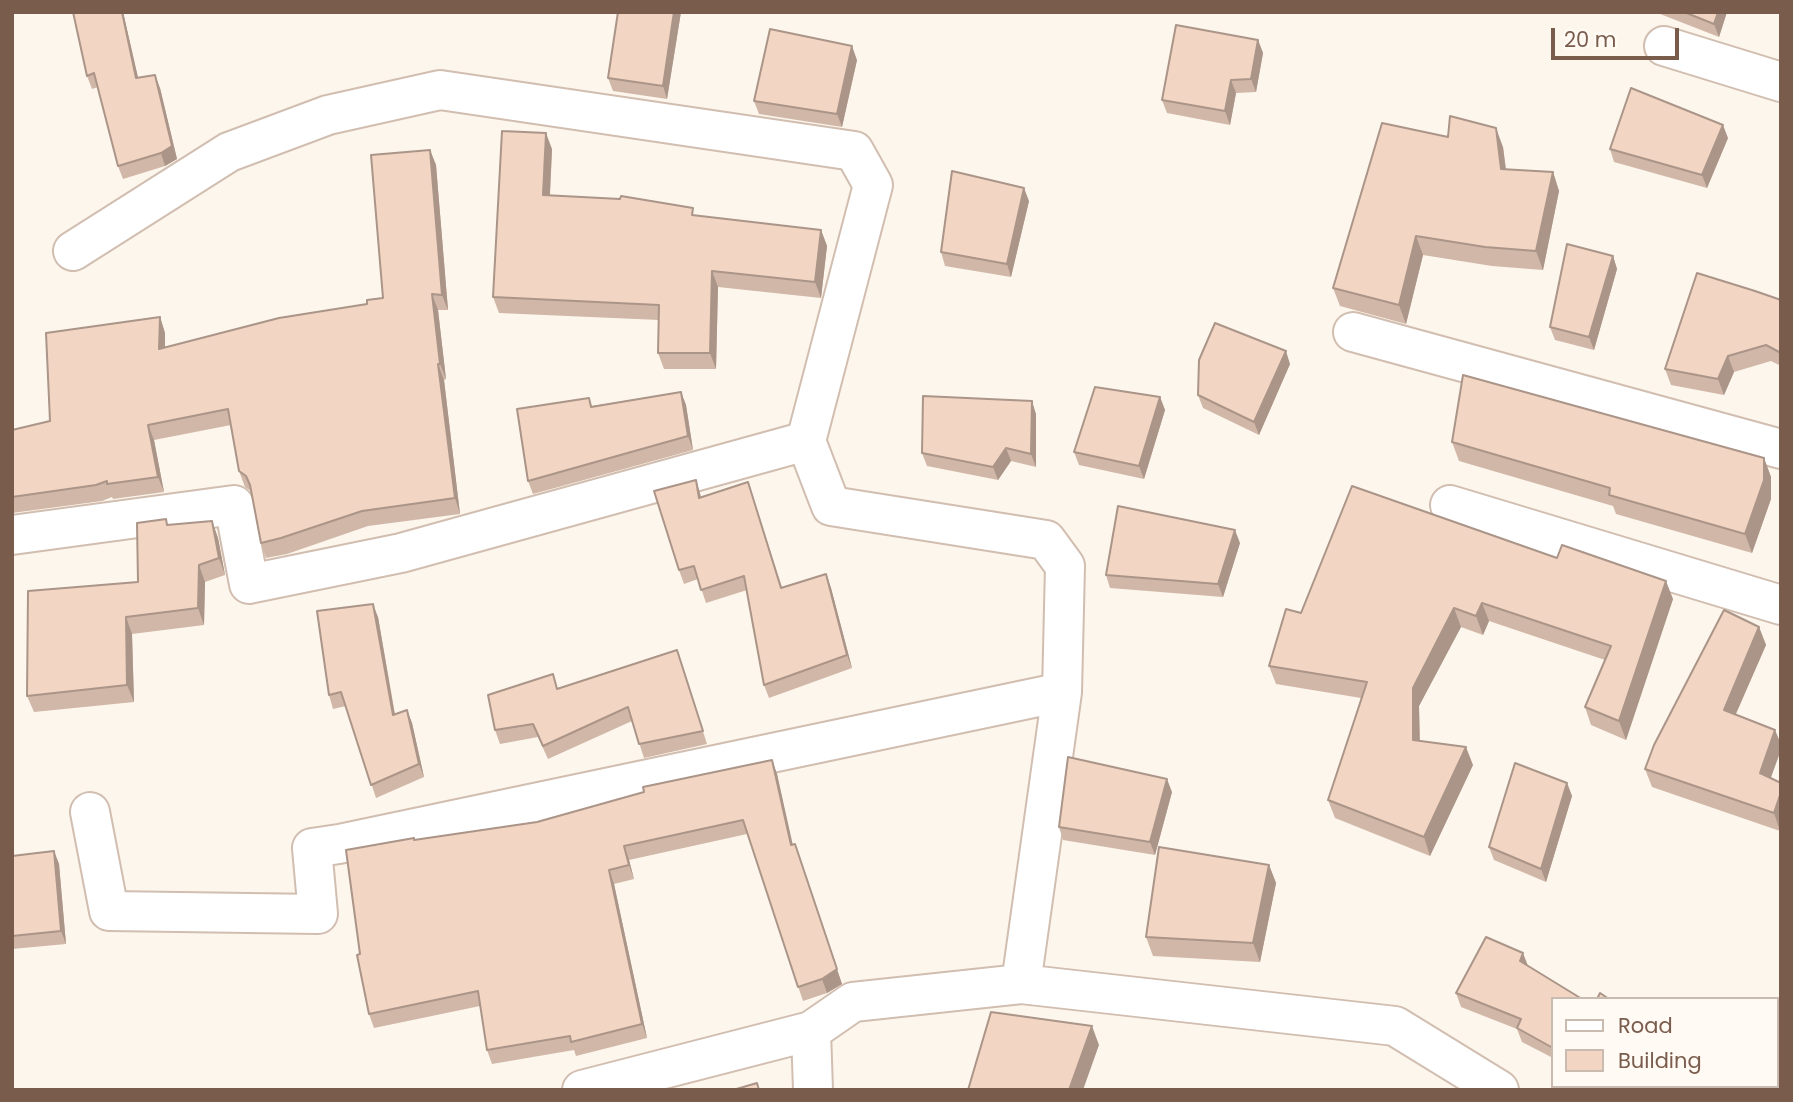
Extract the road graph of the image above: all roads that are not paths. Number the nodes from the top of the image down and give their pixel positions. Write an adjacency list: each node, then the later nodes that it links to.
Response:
1 (1664, 46): 2 (street)
2 (1781, 82)
3 (73, 251): 5 (street)
4 (1353, 332): 6 (street)
5 (806, 441): 8 (street); 10 (street)
6 (1781, 449)
7 (1450, 505): 9 (street)
8 (12, 535)
9 (1781, 605)
10 (1062, 692): 11 (street); 12 (street)
11 (90, 812)
12 (1021, 984): 13 (street); 16 (street)
13 (811, 1031): 14 (street); 15 (street)
14 (582, 1090)
15 (813, 1090)
16 (1499, 1090)

